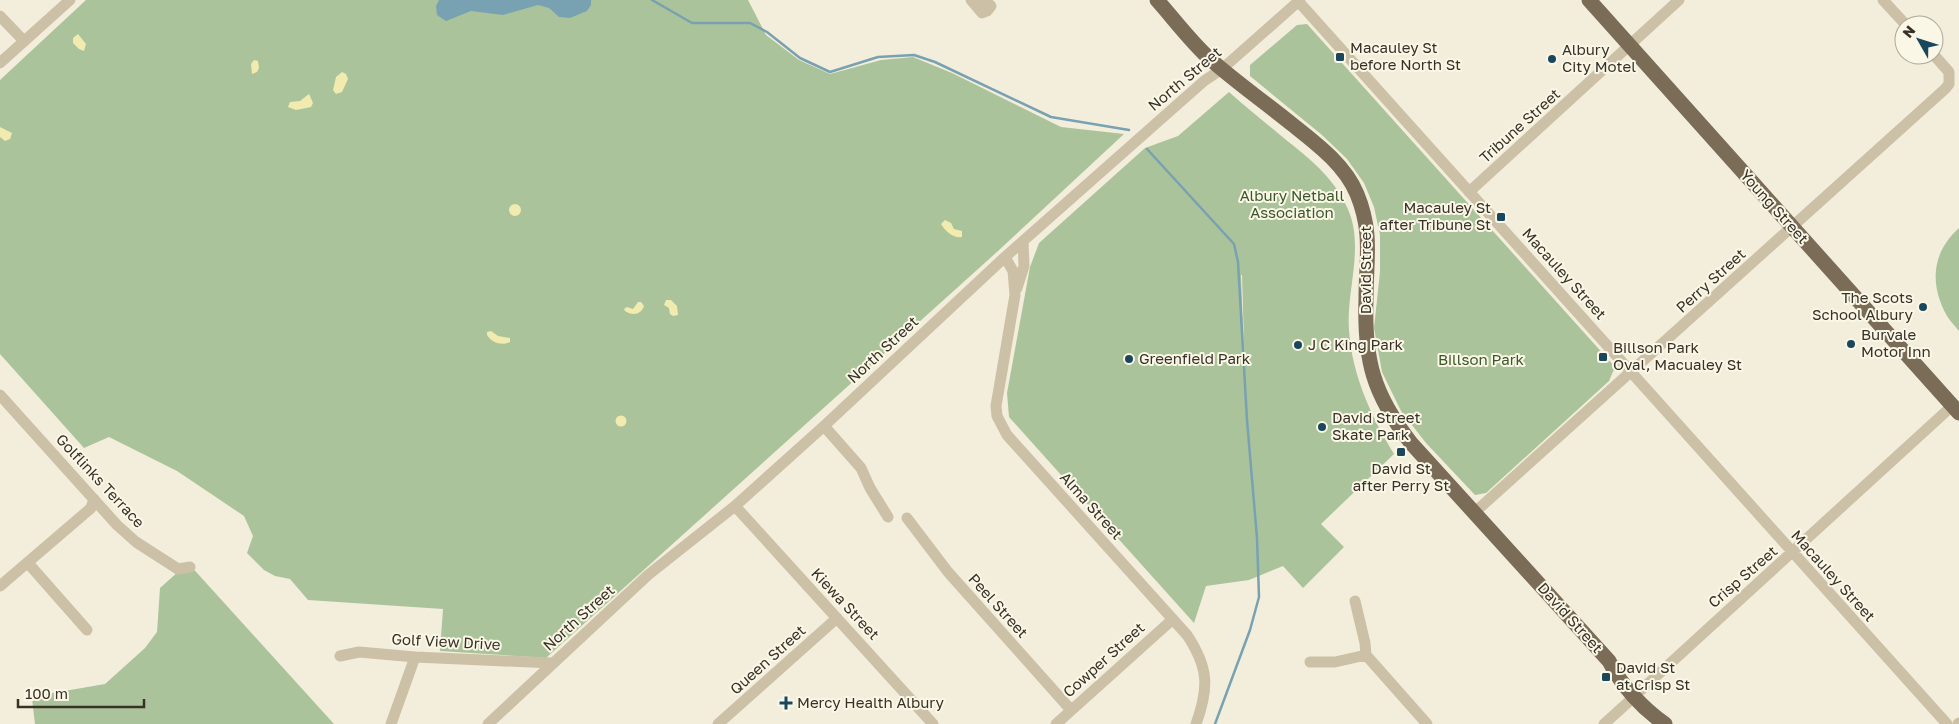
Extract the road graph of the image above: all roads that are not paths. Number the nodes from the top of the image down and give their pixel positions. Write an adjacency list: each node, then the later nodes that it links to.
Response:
1 (70, 0): 11 (street)
2 (971, 0): 3 (street)
3 (984, 0)
4 (1157, 0): 15 (main road, David Street)
5 (1589, 0): 12 (main road, Young Street)
6 (1679, 0): 12 (street, Tribune Street)
7 (1883, 0): 9 (street)
8 (1299, 1): 15 (street, North Street); 16 (street, Macauley Street)
9 (1897, 15)
10 (0, 16): 11 (street)
11 (24, 42): 13 (street)
12 (1628, 46): 16 (street, Tribune Street); 17 (main road, Young Street)
13 (0, 63)
14 (1943, 65): 17 (street, Perry Street)
15 (1222, 69): 18 (street, North Street); 27 (main road, David Street)
16 (1469, 192): 21 (street, Macauley Street)
17 (1792, 227): 21 (street, Perry Street); 23 (main road, Young Street)
18 (1023, 242): 19 (street, North Street); 20 (street, Alma Street)
19 (1005, 257): 20 (street, Alma Street); 24 (street, North Street)
20 (1015, 295): 36 (street, Alma Street)
21 (1631, 373): 27 (street, Perry Street); 30 (street, Macauley Street)
22 (0, 395): 25 (street, Golflinks Terrace)
23 (1956, 410): 30 (street, Crisp Street)
24 (824, 426): 26 (street, North Street); 28 (street)
25 (94, 499): 31 (street); 32 (street, Golflinks Terrace)
26 (734, 506): 35 (street, Kiewa Street); 42 (street, North Street)
27 (1475, 512): 43 (main road, David Street)
28 (888, 517)
29 (907, 518): 44 (street, Peel Street)
30 (1792, 554): 43 (street, Crisp Street); 54 (street, Macauley Street)
31 (28, 563): 33 (street); 37 (street)
32 (190, 567)
33 (0, 586)
34 (1355, 601): 38 (street)
35 (838, 618): 48 (street, Queen Street); 49 (street, Kiewa Street)
36 (1173, 619): 44 (street, Cowper Street); 51 (street, Alma Street)
37 (87, 630)
38 (1366, 655): 41 (street); 45 (street)
39 (340, 656): 40 (street, Golf View Drive)
40 (415, 657): 42 (street, Golf View Drive); 46 (street)
41 (1310, 662)
42 (552, 663): 47 (street, North Street)
43 (1638, 693): 52 (street, Crisp Street); 53 (main road, David Street)
44 (1071, 710): 50 (street, Cowper Street)
45 (1425, 723)
46 (390, 724)
47 (488, 724)
48 (718, 724)
49 (933, 724)
50 (1056, 724)
51 (1196, 724)
52 (1604, 724)
53 (1665, 724)
54 (1947, 724)

